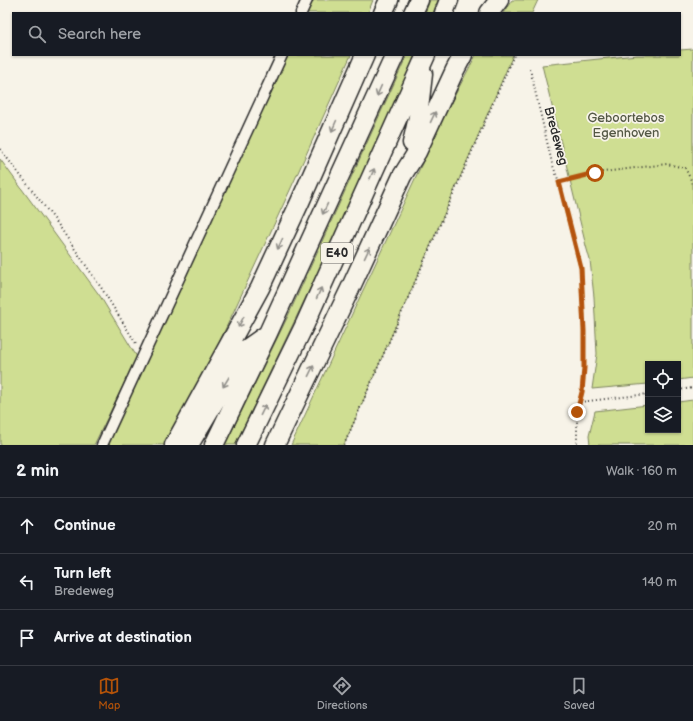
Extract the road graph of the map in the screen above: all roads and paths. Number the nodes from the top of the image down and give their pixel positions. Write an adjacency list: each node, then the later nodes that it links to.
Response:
1 (307, 0): 6 (street)
2 (389, 0): 7 (highway)
3 (419, 0): 8 (highway)
4 (449, 0): 9 (highway)
5 (499, 0): 10 (highway)
6 (301, 12)
7 (384, 12)
8 (413, 12)
9 (444, 12)
10 (490, 12)
11 (282, 56): 23 (street)
12 (365, 56): 29 (highway, one-way to 29)
13 (395, 56): 22 (highway, E40, one-way to 22)
14 (462, 56): 19 (highway, one-way to 14)
15 (514, 56): 34 (path)
16 (425, 57): 19 (highway); 32 (highway, E40, one-way to 16)
17 (530, 69): 20 (path, Bredeweg)
18 (0, 149): 23 (path)
19 (402, 176): 33 (highway, one-way to 19)
20 (559, 182): 21 (path); 27 (path, Bredeweg)
21 (693, 184)
22 (268, 333): 30 (highway, one-way to 30); 31 (highway, E40)
23 (143, 355): 28 (street)
24 (693, 388): 25 (path)
25 (681, 390)
26 (645, 394): 27 (path)
27 (579, 402): 35 (path, Bredeweg)
28 (102, 445)
29 (174, 445)
30 (189, 445)
31 (214, 445)
32 (246, 445)
33 (275, 445)
34 (344, 445)
35 (577, 445)

